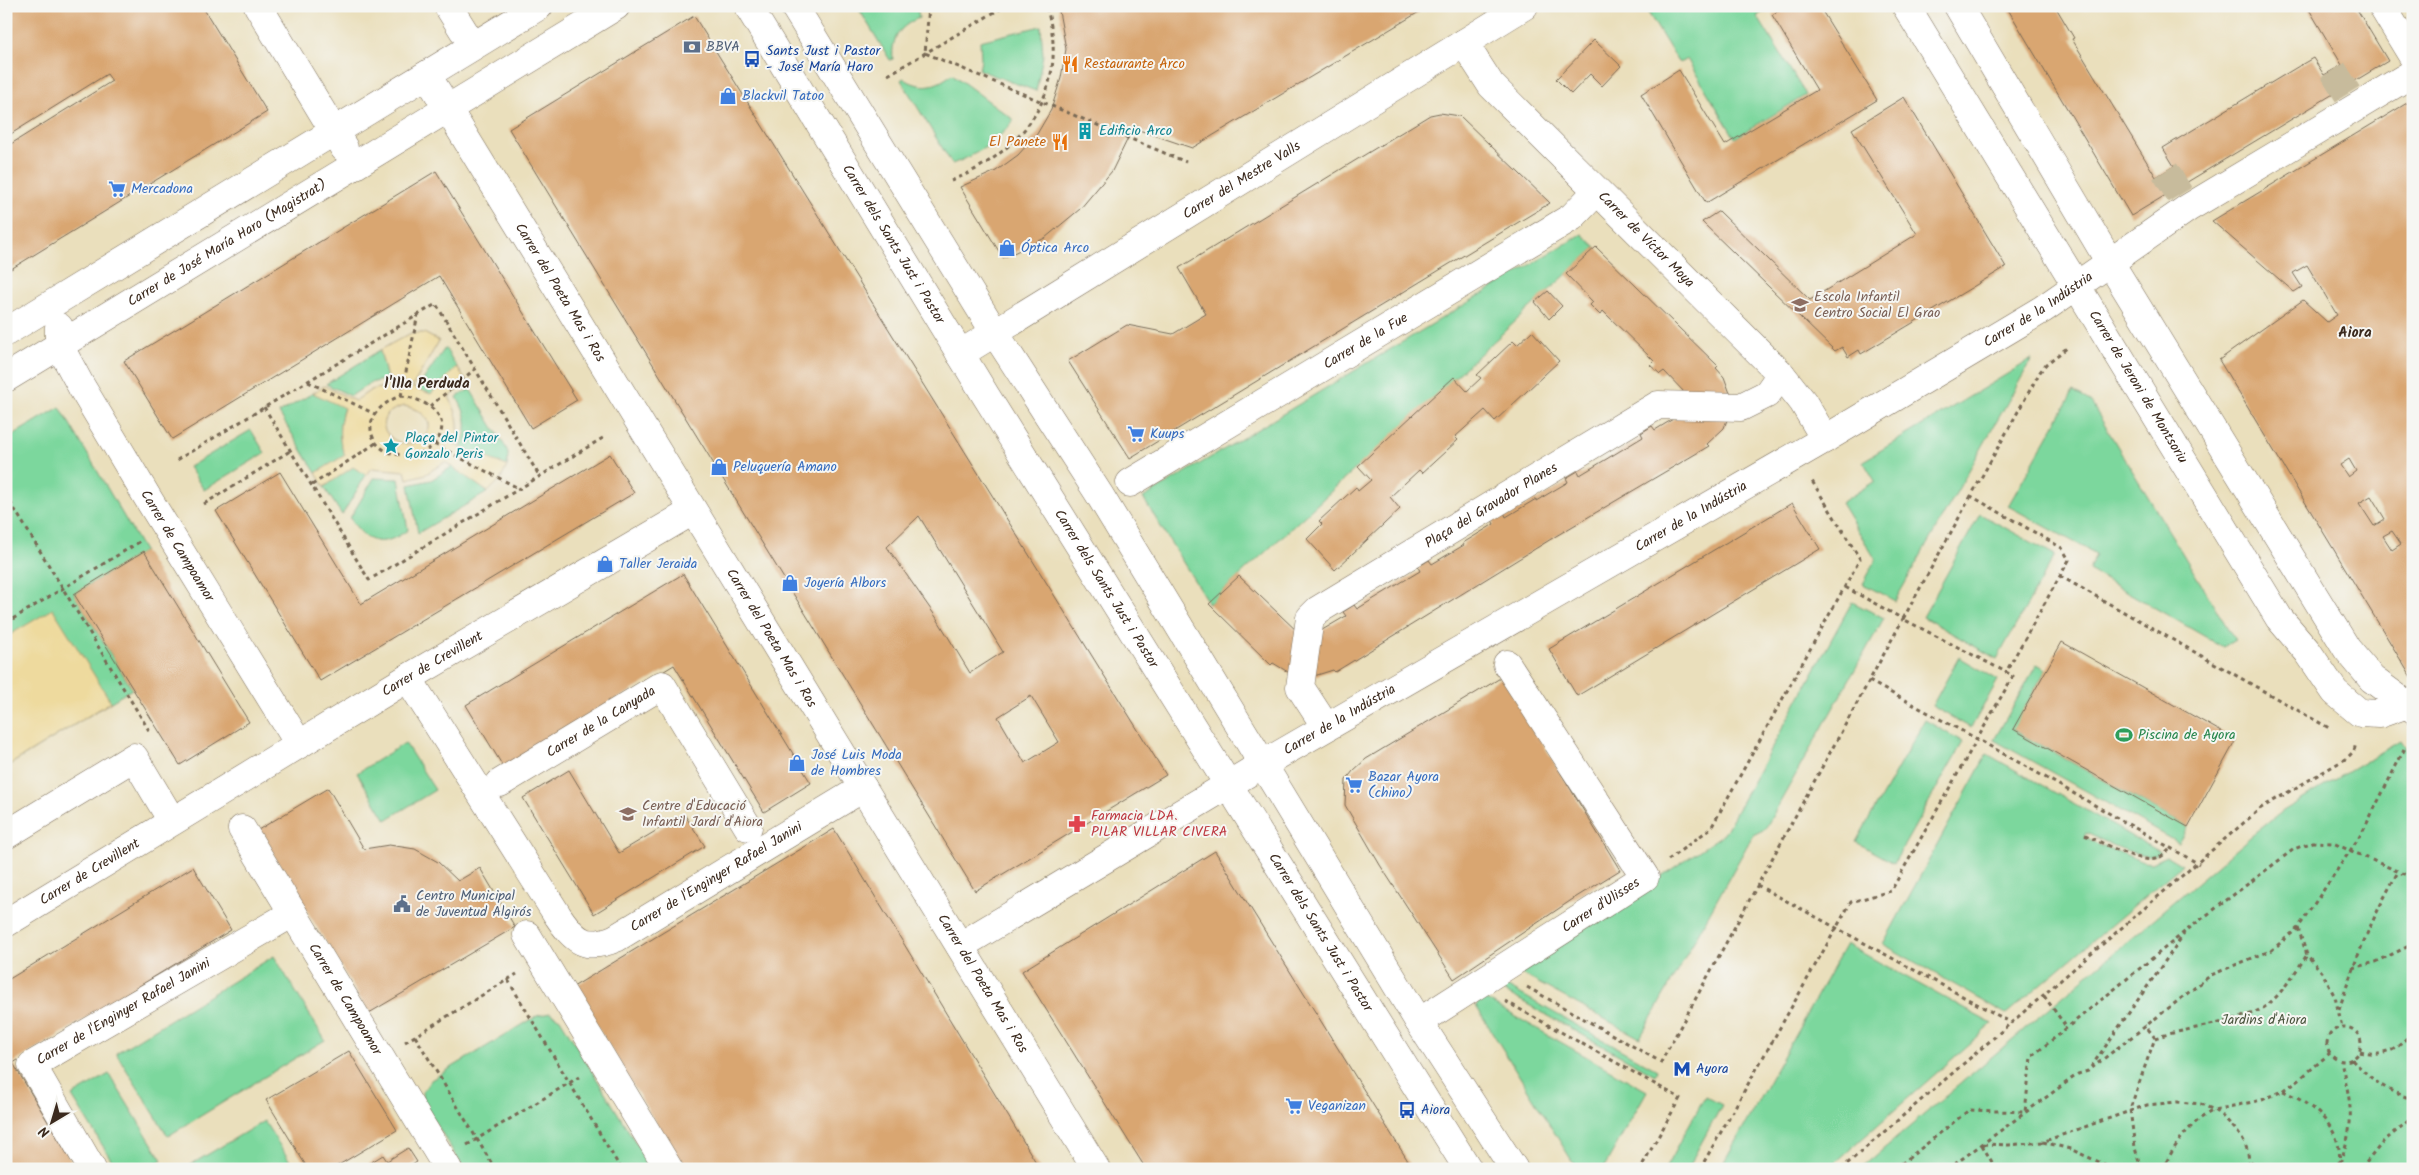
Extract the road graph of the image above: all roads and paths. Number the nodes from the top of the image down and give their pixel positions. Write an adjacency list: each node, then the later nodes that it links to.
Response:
1 (258, 6): 23 (street)
2 (448, 6): 15 (street)
3 (539, 6): 15 (street)
4 (616, 6): 22 (street, Carrer de José María Haro (Magistrat))
5 (748, 6): 36 (street, Carrer dels Sants Just i Pastor)
6 (794, 6): 33 (street)
7 (928, 6): 16 (path)
8 (1005, 6): 16 (path)
9 (1046, 6): 21 (path)
10 (1524, 6): 14 (street, Carrer del Mestre Valls)
11 (1906, 6): 29 (street, Carrer de Jeroni de Montsoriu)
12 (1958, 6): 28 (street, Carrer de Jeroni de Montsoriu)
13 (2382, 6): 17 (street)
14 (1464, 44): 27 (street, Carrer de Víctor Moya); 33 (street, Carrer del Mestre Valls)
15 (473, 46): 19 (street)
16 (925, 53): 20 (path); 21 (path)
17 (2413, 57)
18 (2413, 73): 28 (street, Carrer de la Indústria)
19 (427, 75): 22 (street); 23 (street)
20 (888, 75)
21 (1042, 102): 24 (path); 26 (path)
22 (448, 108): 25 (street, Carrer de José María Haro (Magistrat)); 59 (street, Carrer del Poeta Mas i Ros)
23 (334, 132): 25 (street); 30 (street)
24 (1186, 162)
25 (354, 165): 34 (street, Carrer de José María Haro (Magistrat))
26 (951, 181)
27 (1596, 192): 38 (street, Carrer de Víctor Moya); 53 (street, Carrer de la Fue)
28 (2109, 261): 29 (street, Carrer de la Indústria); 70 (street, Carrer de Jeroni de Montsoriu)
29 (2075, 285): 46 (street, Carrer de la Indústria); 70 (street, Carrer de Jeroni de Montsoriu)
30 (75, 292): 32 (street); 34 (street)
31 (418, 314): 37 (path); 40 (path); 41 (path)
32 (6, 332)
33 (995, 333): 36 (street, Carrer del Mestre Valls); 78 (street)
34 (59, 345): 39 (street, Carrer de José María Haro (Magistrat)); 76 (street, Carrer de Campoamor)
35 (2067, 348): 57 (path)
36 (960, 354): 80 (street, Carrer dels Sants Just i Pastor)
37 (475, 369): 42 (path); 51 (path)
38 (1781, 374): 46 (street, Carrer de Víctor Moya); 71 (street, Plaça del Gravador Planes)
39 (6, 378)
40 (307, 382): 43 (path); 44 (path)
41 (401, 396): 42 (path); 44 (path)
42 (430, 406): 48 (path)
43 (264, 407): 49 (path); 50 (path)
44 (375, 414): 47 (path)
45 (606, 436): 51 (path)
46 (1825, 439): 71 (street, Carrer de la Indústria)
47 (376, 443): 48 (path); 54 (path)
48 (434, 444): 55 (path)
49 (290, 451): 54 (path); 58 (path)
50 (177, 460)
51 (540, 476): 55 (path)
52 (1812, 482): 63 (path)
53 (1130, 483)
54 (312, 485): 55 (path)
55 (520, 489)
56 (6, 495): 62 (path)
57 (1971, 496): 61 (path); 64 (path)
58 (204, 504)
59 (693, 511): 68 (street, Carrer de Crevillent); 81 (street, Carrer del Poeta Mas i Ros)
60 (146, 538): 62 (path)
61 (2060, 576): 67 (path); 72 (path)
62 (63, 588): 65 (path); 73 (path)
63 (1845, 588): 64 (path); 91 (path)
64 (1903, 619): 67 (path); 69 (path)
65 (6, 623)
66 (1508, 664): 91 (street, Carrer d'Ulisses)
67 (2006, 672): 75 (path)
68 (408, 678): 76 (street, Carrer de Crevillent); 81 (street, Carrer de l'Enginyer Rafael Janini)
69 (1869, 681): 75 (path); 93 (path)
70 (2411, 706)
71 (1326, 727): 78 (street, Carrer de la Indústria)
72 (2332, 730)
73 (153, 736)
74 (2349, 739): 89 (path)
75 (1979, 740): 87 (path); 97 (path)
76 (299, 744): 82 (street, Carrer de Crevillent)
77 (2405, 748): 88 (path)
78 (1262, 764): 80 (street, Carrer de la Indústria); 109 (street)
79 (500, 783): 83 (street, Carrer de la Canyada)
80 (1227, 785): 101 (street, Carrer de la Indústria); 142 (street, Carrer dels Sants Just i Pastor)
81 (863, 788): 101 (street, Carrer del Poeta Mas i Ros)
82 (172, 821): 85 (street); 95 (street, Carrer de Crevillent)
83 (748, 827)
84 (242, 829): 94 (street, Carrer de Campoamor)
85 (6, 835)
86 (2085, 835): 87 (path)
87 (2171, 848): 89 (path)
88 (2351, 852): 90 (path); 96 (path); 98 (path)
89 (2199, 864): 107 (path)
90 (2398, 872): 92 (path); 104 (path)
91 (1645, 877): 105 (street, Carrer d'Ulisses)
92 (2413, 878)
93 (1757, 885): 97 (path); 105 (path)
94 (293, 913): 119 (street, Carrer de Campoamor); 136 (street, Carrer de l'Enginyer Rafael Janini)
95 (6, 923)
96 (2298, 928): 102 (path); 111 (path)
97 (1836, 929): 110 (path); 145 (path)
98 (2187, 930): 113 (path); 122 (path)
99 (527, 934): 103 (street)
100 (2413, 944): 104 (path)
101 (960, 946): 141 (street, Carrer del Poeta Mas i Ros)
102 (2306, 955): 108 (path); 116 (path)
103 (541, 959): 106 (path); 140 (street)
104 (2352, 968): 108 (path)
105 (1487, 978): 109 (street, Carrer d'Ulisses); 144 (path)
106 (508, 980): 115 (path); 123 (path)
107 (2044, 996): 110 (path); 113 (path)
108 (2339, 1010): 112 (path)
109 (1419, 1022): 143 (street)
110 (2012, 1023): 146 (path)
111 (2145, 1024): 116 (path); 122 (path)
112 (2342, 1027): 117 (path); 118 (path)
113 (2067, 1028): 128 (path)
114 (2413, 1028): 117 (path)
115 (415, 1036): 119 (path); 130 (path)
116 (2155, 1038): 126 (path)
117 (2360, 1052): 120 (path)
118 (2330, 1053): 121 (path); 124 (path)
119 (381, 1057): 137 (street, Carrer de Campoamor)
120 (2352, 1060): 121 (path); 125 (path)
121 (2341, 1061): 135 (path)
122 (2088, 1071): 128 (path)
123 (571, 1083): 130 (path); 139 (path)
124 (2283, 1090): 127 (path); 135 (path)
125 (2413, 1099)
126 (2130, 1109): 127 (path); 131 (path); 152 (path)
127 (2214, 1110): 133 (path); 153 (path)
128 (2025, 1112): 132 (path); 147 (path)
129 (2413, 1117): 157 (path)
130 (476, 1140): 138 (path)
131 (2042, 1142): 132 (path); 134 (path)
132 (1982, 1144): 148 (path); 149 (path)
133 (2250, 1160): 154 (path); 155 (path)
134 (2106, 1163): 150 (path); 151 (path)
135 (2340, 1163): 156 (path)
136 (92, 1169)
137 (448, 1169)
138 (495, 1169)
139 (621, 1169)
140 (669, 1169)
141 (1096, 1169)
142 (1468, 1169)
143 (1514, 1169)
144 (1640, 1169)
145 (1700, 1169)
146 (1841, 1169)
147 (1895, 1169)
148 (1948, 1169)
149 (1996, 1169)
150 (2091, 1169)
151 (2115, 1169)
152 (2141, 1169)
153 (2163, 1169)
154 (2247, 1169)
155 (2256, 1169)
156 (2338, 1169)
157 (2360, 1169)

